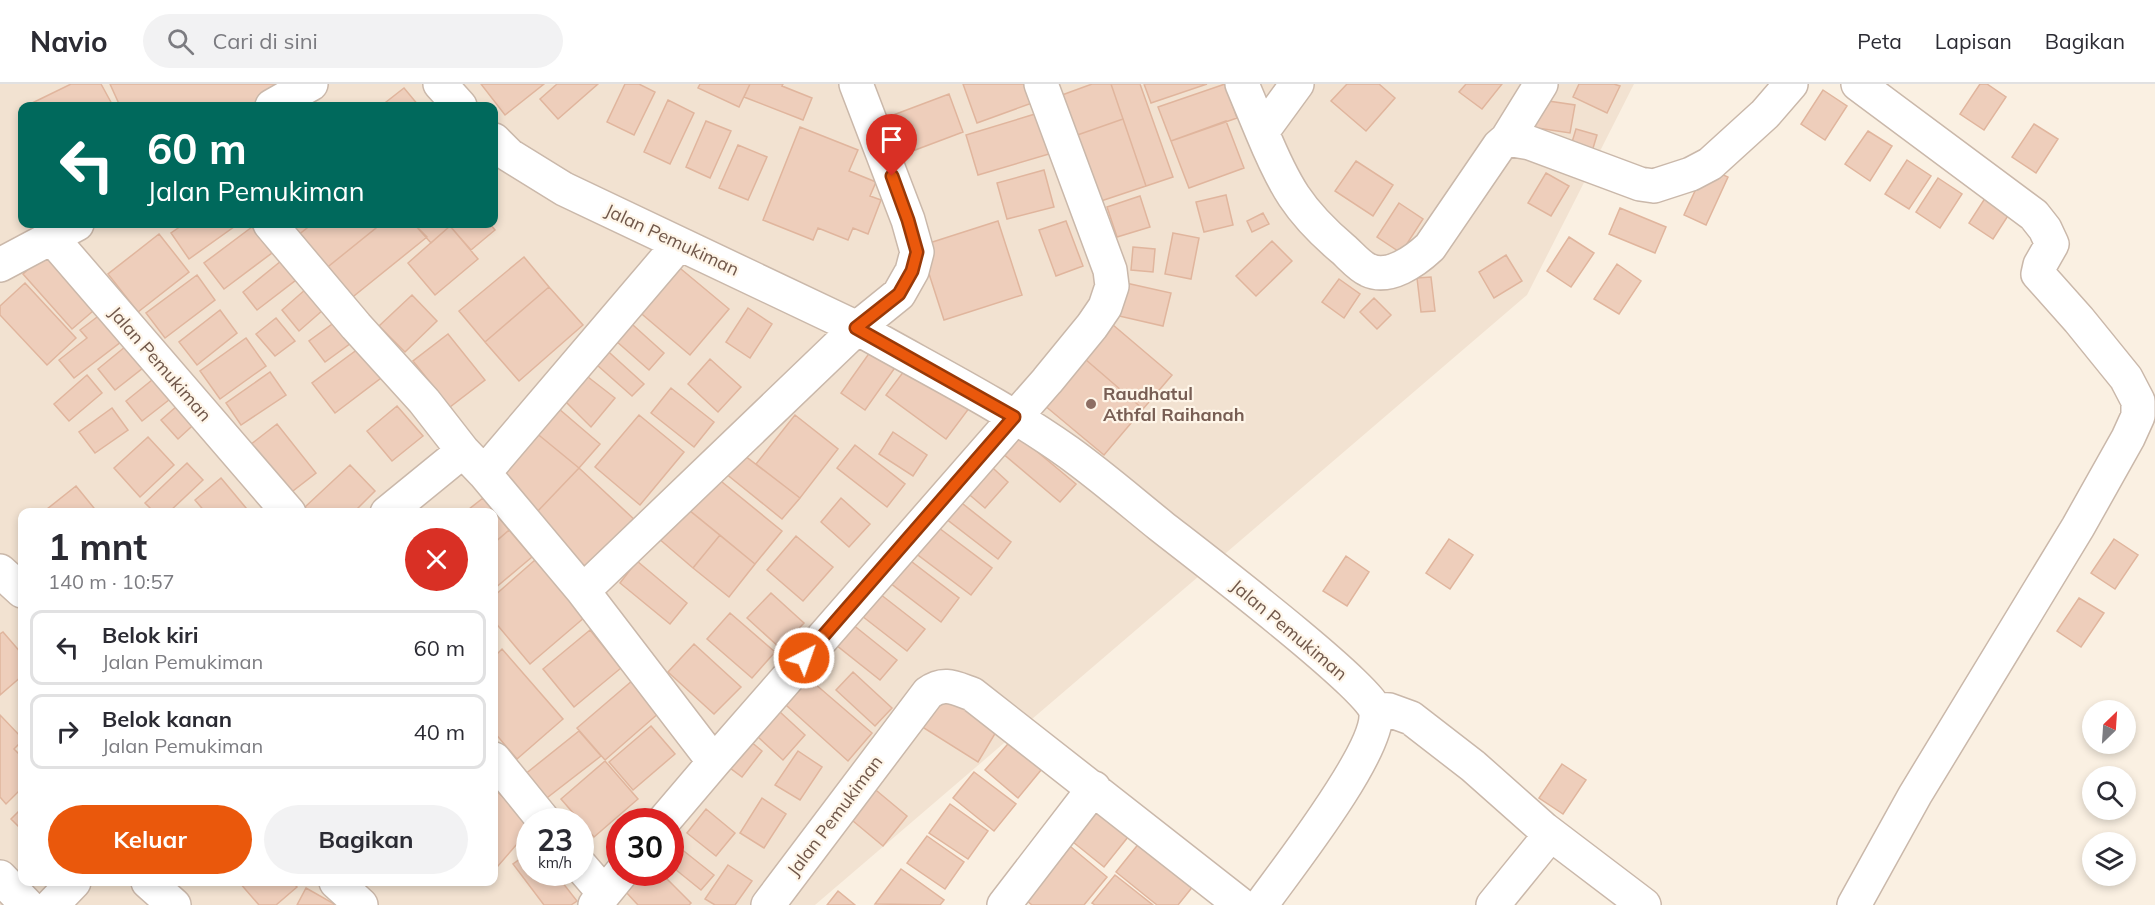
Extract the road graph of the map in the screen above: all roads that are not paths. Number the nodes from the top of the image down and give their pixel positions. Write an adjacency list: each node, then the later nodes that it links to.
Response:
1 (311, 84): 10 (street)
2 (440, 84): 11 (street)
3 (856, 84): 19 (street)
4 (1041, 84): 20 (street)
5 (1242, 84): 12 (street)
6 (1297, 84): 12 (street)
7 (1541, 84): 13 (street)
8 (1791, 84): 13 (street)
9 (1858, 84): 50 (street)
10 (279, 102)
11 (456, 102)
12 (1262, 132): 13 (street)
13 (1507, 139)
14 (498, 144): 17 (street, Jalan Pemukiman)
15 (273, 228): 21 (street)
16 (64, 230): 18 (street); 22 (street, Jalan Pemukiman)
17 (679, 244): 19 (street, Jalan Pemukiman); 21 (street)
18 (0, 266)
19 (856, 328): 20 (street, Jalan Pemukiman); 26 (street)
20 (1014, 417): 27 (street, Jalan Pemukiman); 28 (street)
21 (473, 462): 23 (street); 26 (street)
22 (286, 508)
23 (395, 508)
24 (0, 571): 25 (street)
25 (18, 587)
26 (583, 591): 28 (street)
27 (1376, 709): 33 (street); 47 (street)
28 (714, 762): 32 (street)
29 (498, 764): 31 (street)
30 (1094, 788): 44 (street, Jalan Pemukiman); 45 (street); 46 (street, Jalan Pemukiman)
31 (534, 808)
32 (675, 808)
33 (1544, 829): 48 (street); 49 (street)
34 (0, 877): 40 (street)
35 (594, 878): 39 (street)
36 (70, 886): 41 (street)
37 (153, 886): 42 (street)
38 (340, 886): 43 (street)
39 (606, 890)
40 (27, 905)
41 (52, 905)
42 (174, 905)
43 (361, 905)
44 (768, 905)
45 (1004, 905)
46 (1241, 905)
47 (1261, 905)
48 (1493, 905)
49 (1644, 905)
50 (1854, 905)

